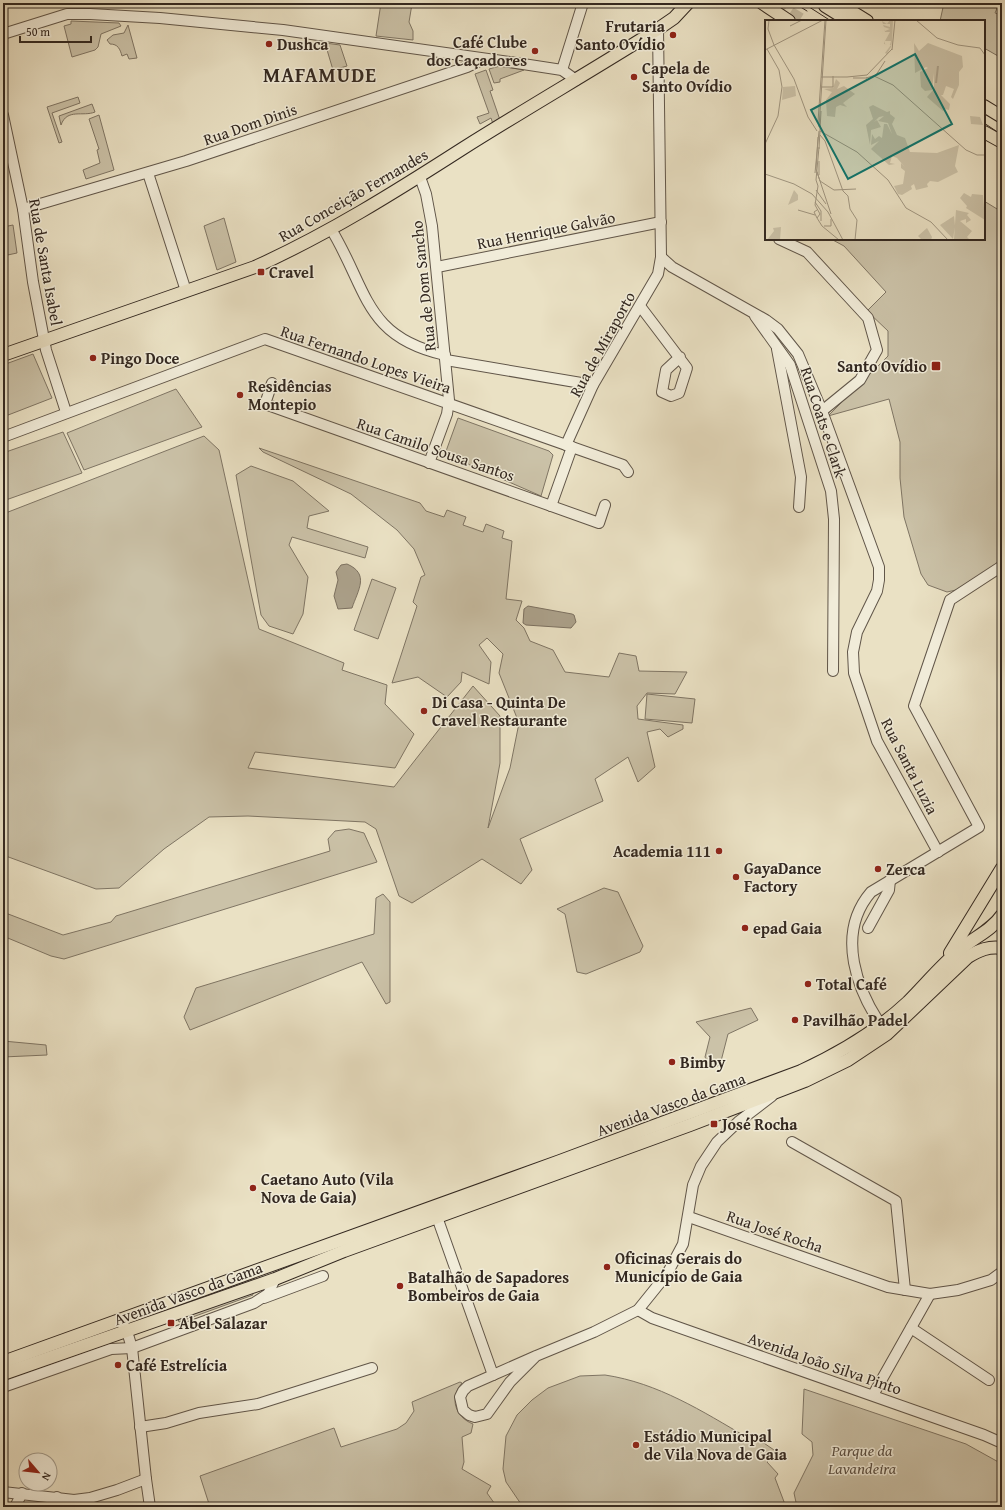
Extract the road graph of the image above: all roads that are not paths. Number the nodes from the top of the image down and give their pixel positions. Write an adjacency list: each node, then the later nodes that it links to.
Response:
1 (584, 3): 12 (street)
2 (688, 3): 9 (main road, Rua Conceição Fernandes)
3 (762, 3): 6 (main road)
4 (838, 3): 8 (main road)
5 (825, 6): 7 (main road)
6 (788, 20)
7 (847, 20)
8 (865, 20)
9 (658, 29): 13 (main road, Rua Conceição Fernandes); 22 (street)
10 (3, 34): 11 (street)
11 (484, 59): 12 (street); 19 (street, Rua Dom Dinis)
12 (562, 70): 13 (street)
13 (576, 80): 20 (main road, Rua Conceição Fernandes)
14 (985, 107): 16 (main road)
15 (3, 115): 21 (street, Rua de Santa Isabel)
16 (1002, 117)
17 (985, 133): 18 (main road)
18 (1002, 142)
19 (148, 173): 21 (street, Rua Dom Dinis); 27 (street)
20 (420, 177): 23 (main road, Rua Conceição Fernandes); 26 (street, Rua de Dom Sancho)
21 (23, 209): 30 (street, Rua de Santa Isabel)
22 (661, 222): 25 (street); 26 (street, Rua Henrique Galvão)
23 (332, 229): 27 (main road, Rua Conceição Fernandes); 34 (street)
24 (782, 240): 38 (street)
25 (661, 257): 28 (street, Rua de Miraporto); 29 (street, Rua Coats e Clark)
26 (437, 267): 34 (street, Rua de Dom Sancho)
27 (186, 291): 30 (main road, Rua Conceição Fernandes)
28 (640, 306): 33 (street); 36 (street, Rua de Miraporto)
29 (755, 316): 31 (street, Rua Coats e Clark); 38 (street, Rua Santa Luzia)
30 (45, 340): 32 (main road, Rua Conceição Fernandes); 39 (street, Rua de Santa Isabel)
31 (776, 347): 46 (street); 48 (street, Rua Coats e Clark)
32 (3, 355)
33 (680, 357)
34 (446, 358): 36 (street); 37 (street, Rua de Dom Sancho)
35 (272, 384): 42 (street, Rua Camilo Sousa Santos)
36 (593, 385): 41 (street, Rua de Miraporto)
37 (449, 404): 39 (street, Rua Fernando Lopes Vieira); 41 (street, Rua Fernando Lopes Vieira); 42 (street, Rua de Dom Sancho)
38 (822, 411): 49 (street, Rua Santa Luzia)
39 (66, 412): 40 (street, Rua Fernando Lopes Vieira)
40 (3, 437)
41 (569, 446): 43 (street, Rua Fernando Lopes Vieira); 45 (street, Rua de Miraporto)
42 (429, 463): 45 (street, Rua Camilo Sousa Santos)
43 (628, 472)
44 (605, 505): 45 (street, Rua Camilo Sousa Santos)
45 (551, 506)
46 (799, 507)
47 (1002, 566): 49 (street)
48 (834, 672)
49 (938, 852): 51 (street)
50 (1002, 868): 55 (main road)
51 (890, 880): 53 (street); 56 (street)
52 (1002, 915): 55 (main road, Avenida Vasco da Gama)
53 (868, 928)
54 (1002, 948): 56 (main road, Avenida Vasco da Gama)
55 (935, 974): 56 (main road, Avenida Vasco da Gama)
56 (884, 1029): 57 (main road, Avenida Vasco da Gama); 61 (main road, Avenida Vasco da Gama)
57 (776, 1093): 59 (main road, Avenida Vasco da Gama); 60 (street)
58 (792, 1142): 65 (street)
59 (437, 1217): 61 (main road, Avenida Vasco da Gama); 78 (street)
60 (689, 1217): 65 (street, Rua José Rocha); 69 (street)
61 (379, 1232): 64 (main road, Avenida Vasco da Gama); 67 (main road, Avenida Vasco da Gama)
62 (1002, 1272): 66 (street, Rua José Rocha)
63 (323, 1276): 68 (street)
64 (275, 1279): 68 (street); 72 (main road, Avenida Vasco da Gama)
65 (905, 1290): 66 (street, Rua José Rocha)
66 (930, 1294): 71 (street)
67 (185, 1297): 70 (main road, Avenida Vasco da Gama); 72 (street)
68 (264, 1298): 73 (street)
69 (638, 1310): 74 (street); 81 (street, Avenida João Silva Pinto)
70 (116, 1322): 72 (street); 75 (main road, Avenida Vasco da Gama)
71 (911, 1328): 79 (street); 81 (street)
72 (127, 1330): 73 (street); 77 (main road, Avenida Vasco da Gama)
73 (132, 1348): 80 (street); 82 (street)
74 (536, 1356): 78 (street); 78 (street)
75 (3, 1362)
76 (372, 1368): 82 (street)
77 (3, 1374)
78 (493, 1375)
79 (989, 1380)
80 (3, 1387)
81 (873, 1395): 83 (street, Avenida João Silva Pinto)
82 (140, 1427): 84 (street)
83 (1002, 1443)
84 (146, 1479): 87 (street); 90 (street)
85 (3, 1492): 86 (street)
86 (22, 1493): 87 (street); 88 (street)
87 (57, 1497): 89 (street)
88 (15, 1507)
89 (52, 1507)
90 (150, 1507)

